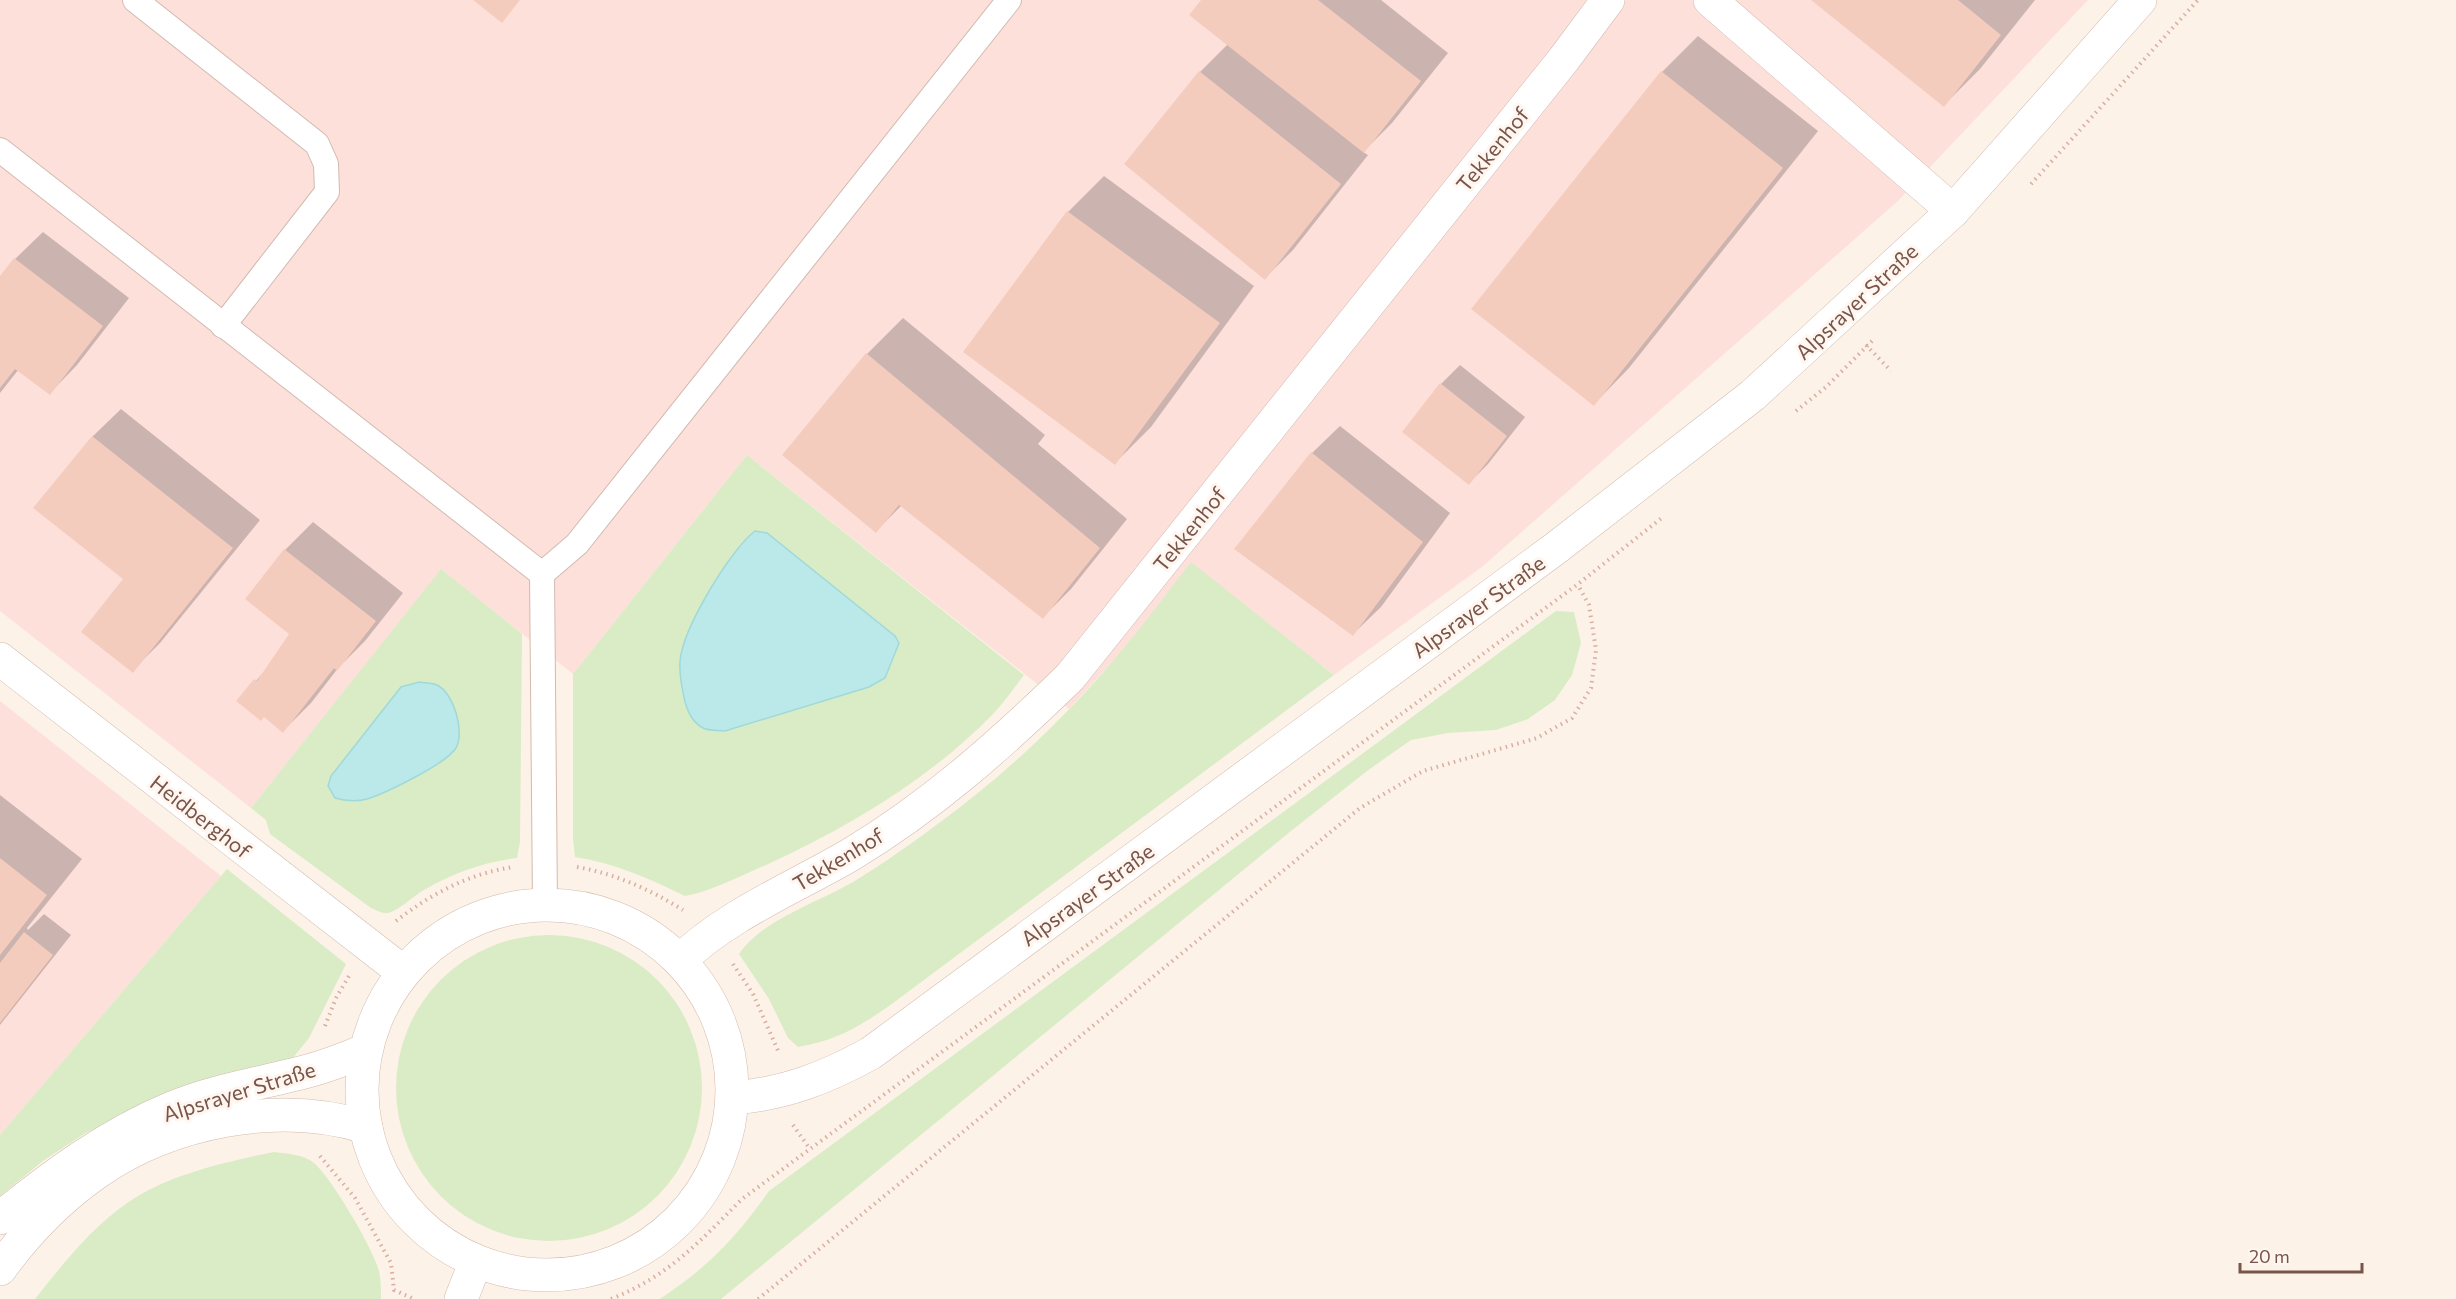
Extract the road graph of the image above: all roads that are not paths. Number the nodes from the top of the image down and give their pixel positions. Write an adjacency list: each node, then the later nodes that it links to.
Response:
1 (135, 0): 8 (lane)
2 (1009, 0): 9 (lane)
3 (1608, 0): 12 (street, Tekkenhof)
4 (1710, 0): 7 (street)
5 (2140, 0): 7 (street, Alpsrayer Straße)
6 (0, 150): 8 (lane)
7 (1953, 211): 15 (street, Alpsrayer Straße)
8 (223, 326): 9 (lane)
9 (542, 574): 11 (lane)
10 (0, 659): 13 (street, Heidberghof)
11 (545, 905): 12 (street); 13 (street)
12 (680, 961): 15 (street)
13 (403, 972): 14 (street)
14 (364, 1052): 16 (street); 17 (street, Alpsrayer Straße)
15 (733, 1098): 18 (street)
16 (366, 1127): 18 (street); 19 (street, Alpsrayer Straße)
17 (0, 1218)
18 (476, 1261): 20 (street)
19 (0, 1269)
20 (461, 1299)

